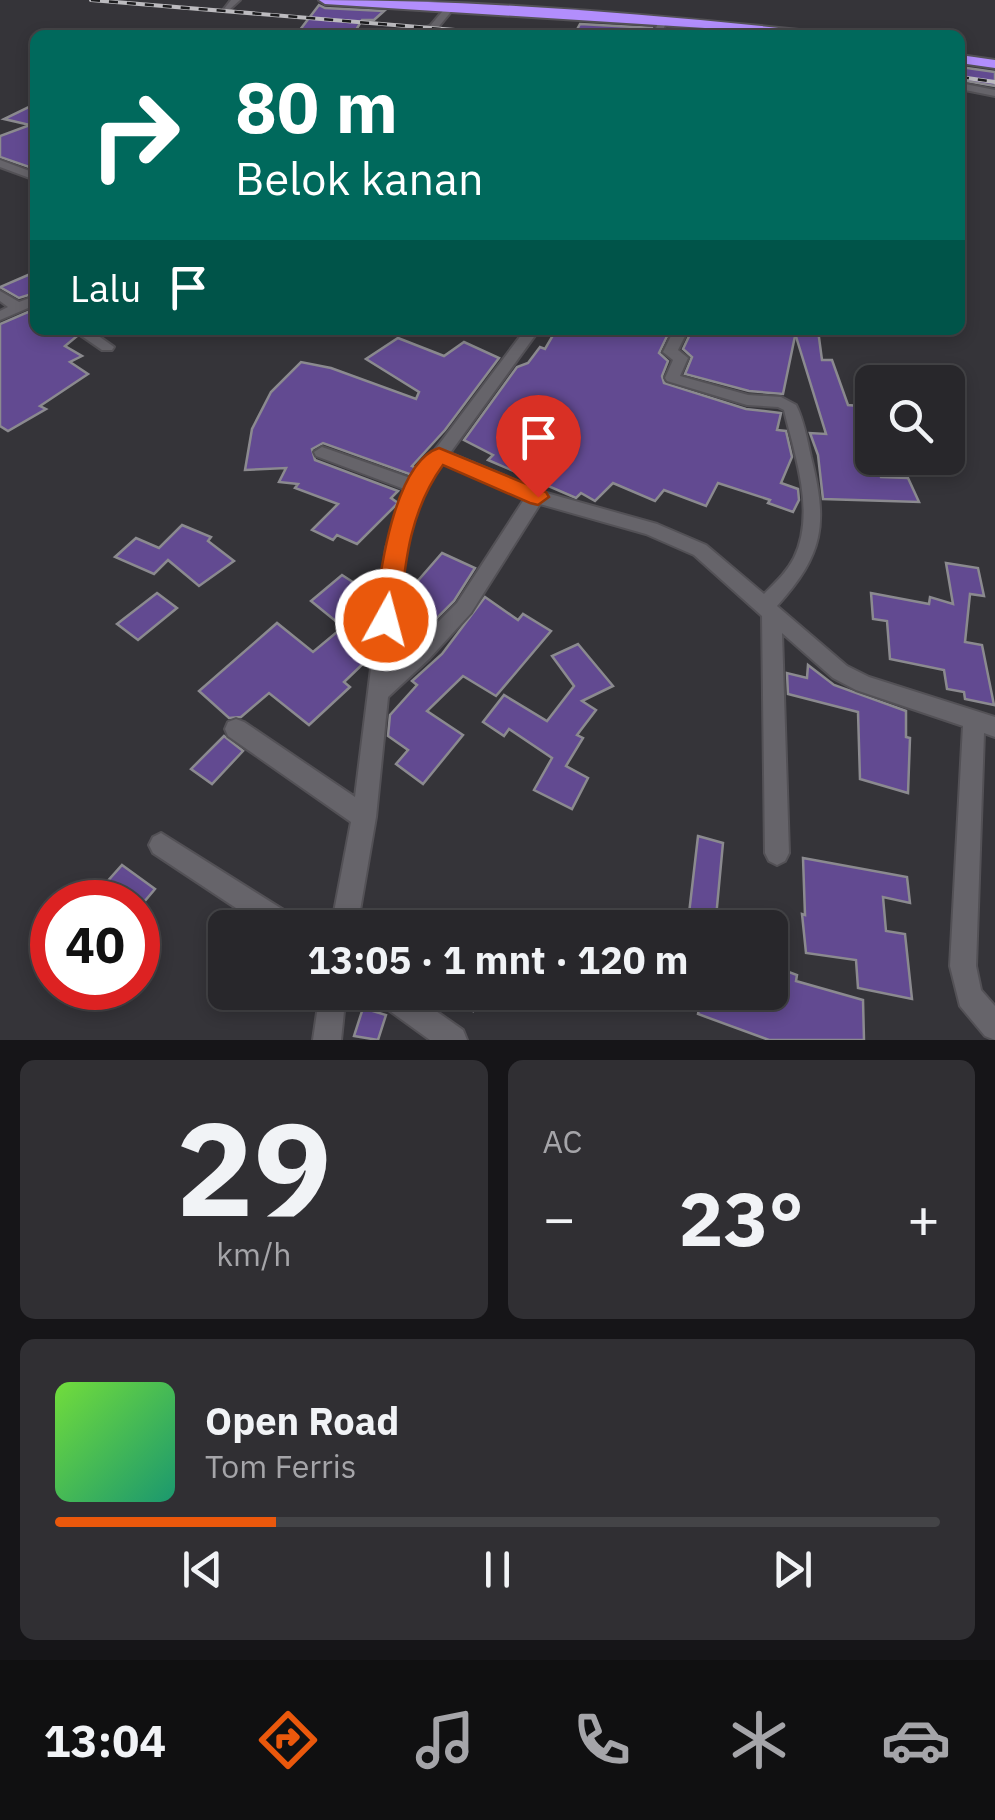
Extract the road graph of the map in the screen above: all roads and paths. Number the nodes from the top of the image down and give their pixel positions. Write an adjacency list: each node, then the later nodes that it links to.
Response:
1 (236, 0): 3 (street)
2 (325, 0): 4 (highway)
3 (227, 7)
4 (450, 8): 5 (highway); 6 (street)
5 (660, 28): 7 (highway)
6 (426, 30)
7 (703, 30)
8 (965, 59): 9 (highway)
9 (995, 64)
10 (965, 87): 11 (street)
11 (995, 93)
12 (0, 163): 13 (street)
13 (30, 175)
14 (0, 295): 16 (street)
15 (30, 302): 16 (street)
16 (18, 308): 17 (street)
17 (0, 316)
18 (88, 335): 21 (street)
19 (528, 335): 23 (street)
20 (679, 335): 26 (street)
21 (106, 347)
22 (322, 452): 24 (street)
23 (439, 456): 24 (street); 25 (street)
24 (416, 487): 27 (street)
25 (536, 496): 26 (street); 27 (street)
26 (768, 609): 28 (street); 32 (street)
27 (378, 693): 30 (street)
28 (984, 724): 37 (street)
29 (236, 730): 30 (street)
30 (364, 817): 34 (street)
31 (162, 846): 33 (street)
32 (776, 853)
33 (260, 910)
34 (347, 910)
35 (331, 1010): 38 (street)
36 (410, 1010): 39 (street)
37 (995, 1026)
38 (327, 1040)
39 (453, 1040)

